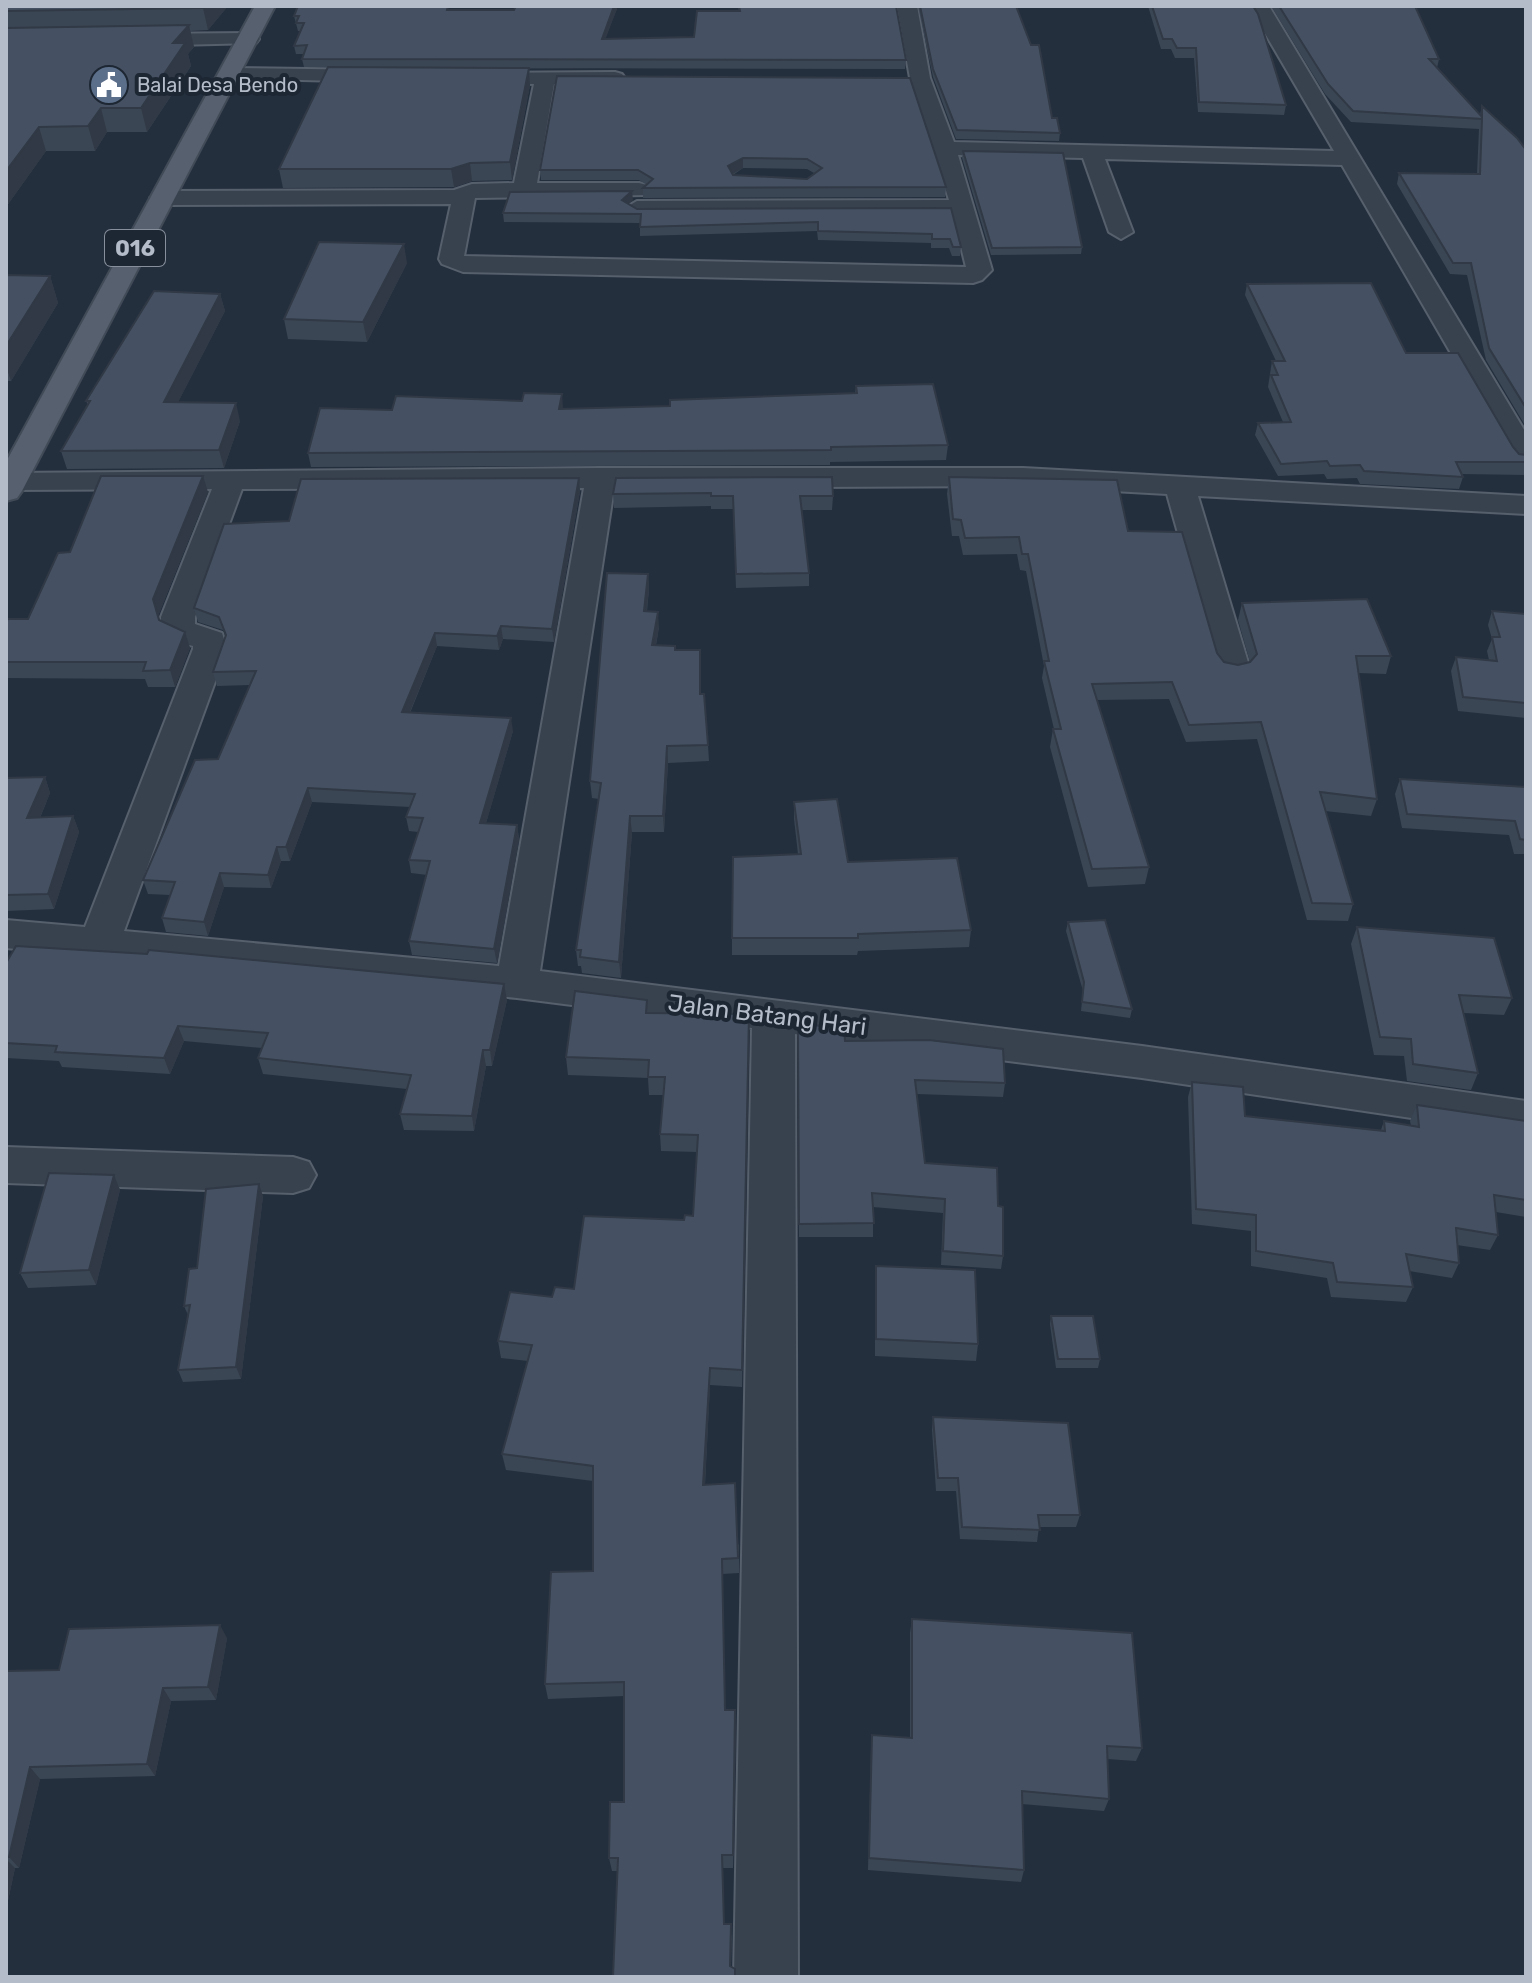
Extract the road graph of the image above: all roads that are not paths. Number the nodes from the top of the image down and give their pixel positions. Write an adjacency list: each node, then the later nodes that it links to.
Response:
1 (265, 6): 4 (main road, 016)
2 (907, 6): 11 (street)
3 (1259, 6): 13 (street)
4 (249, 39): 5 (street); 6 (main road, 016)
5 (111, 41)
6 (229, 74): 7 (street); 18 (main road, 016)
7 (403, 77)
8 (450, 77): 9 (street)
9 (545, 78): 10 (street); 16 (street)
10 (639, 78)
11 (945, 148): 12 (street); 15 (street)
12 (1092, 153): 13 (street); 20 (street)
13 (1348, 158): 21 (street)
14 (926, 180): 15 (street)
15 (956, 180): 19 (street)
16 (524, 190): 17 (street); 19 (street)
17 (457, 197): 18 (street); 19 (street)
18 (162, 198): 24 (main road, 016)
19 (963, 207)
20 (1121, 232)
21 (1526, 457)
22 (601, 477): 23 (street); 25 (street); 30 (street)
23 (230, 481): 24 (street); 29 (street)
24 (9, 486)
25 (1180, 486): 26 (street); 27 (street)
26 (1526, 505)
27 (1233, 669)
28 (6, 934): 29 (street, Jalan Batang Hari)
29 (99, 943): 30 (street, Jalan Batang Hari)
30 (517, 983): 31 (street, Jalan Batang Hari)
31 (774, 1016): 32 (street, Jalan Batang Hari); 35 (street)
32 (1526, 1118)
33 (6, 1165): 34 (street)
34 (293, 1175)
35 (766, 1977)

